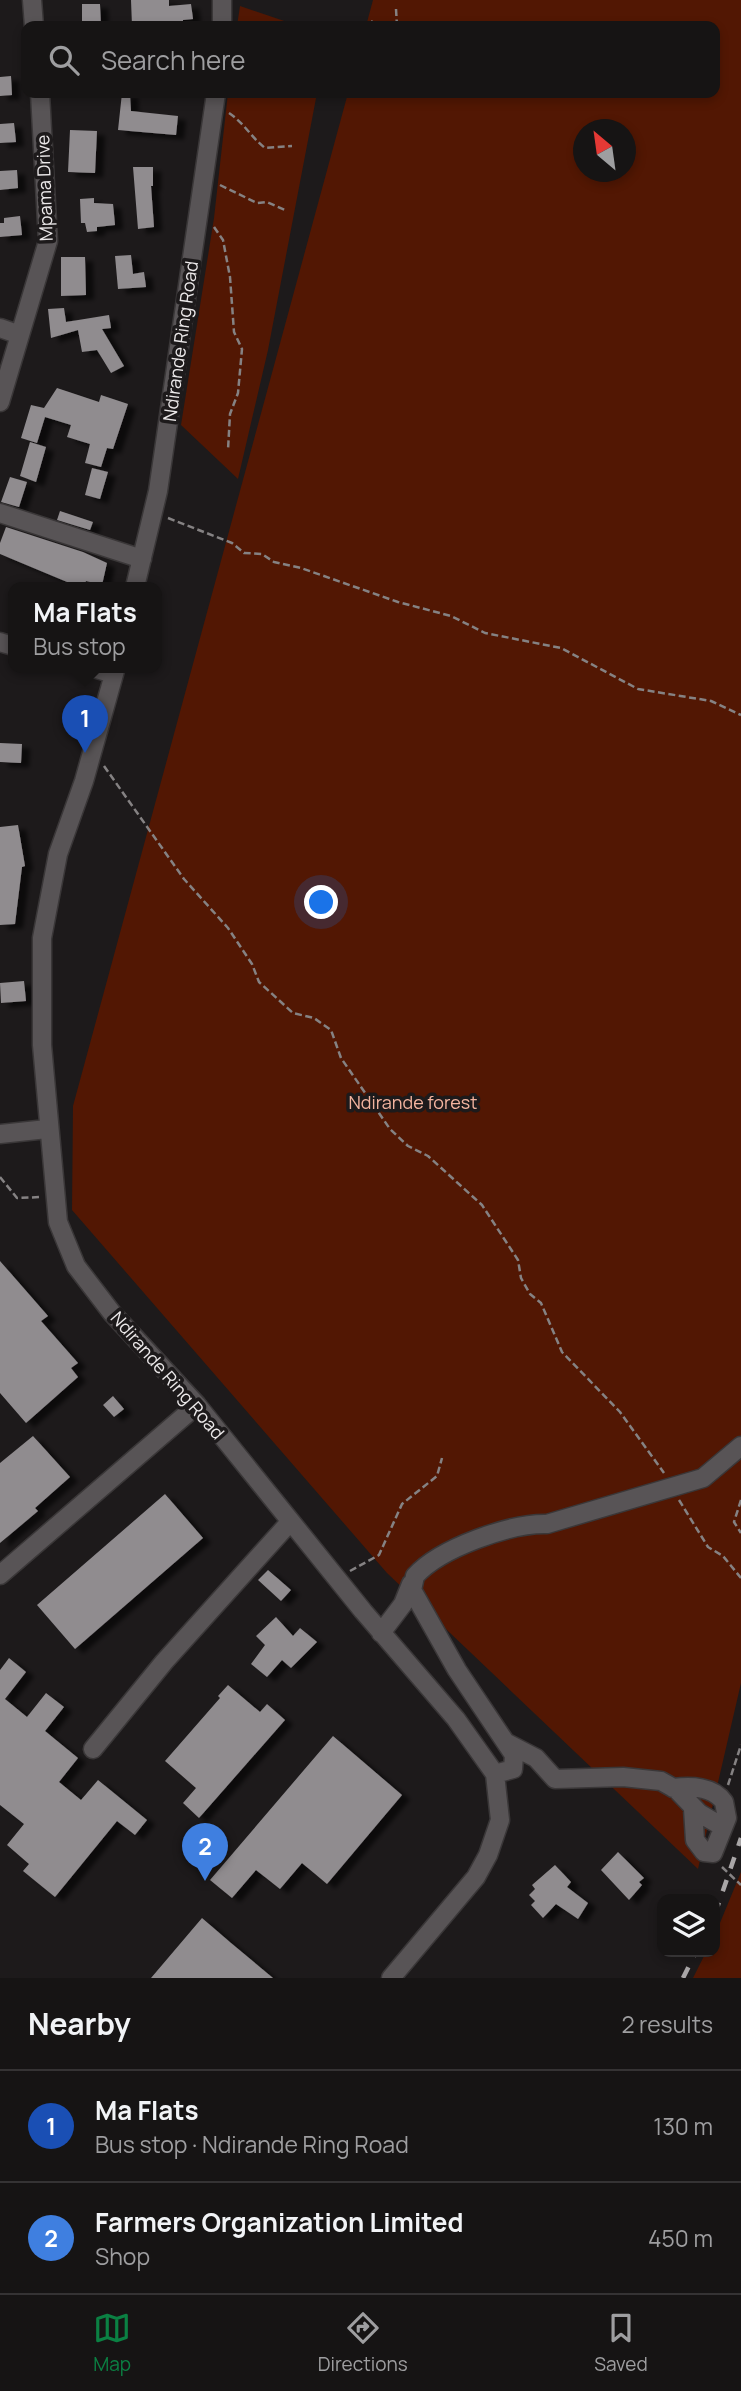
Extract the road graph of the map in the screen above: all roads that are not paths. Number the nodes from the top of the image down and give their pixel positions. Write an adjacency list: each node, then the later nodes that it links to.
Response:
1 (32, 0): 3 (street)
2 (222, 0): 4 (street)
3 (34, 21)
4 (222, 21)
5 (40, 98): 8 (street, Mpama Drive)
6 (215, 98): 11 (street, Ndirande Ring Road)
7 (0, 328): 8 (street)
8 (20, 335): 9 (street, Mpama Drive)
9 (0, 402)
10 (0, 513): 11 (street)
11 (142, 559): 12 (street, Ndirande Ring Road)
12 (136, 582)
13 (114, 673): 14 (street, Ndirande Ring Road)
14 (47, 1129): 15 (street); 16 (street, Ndirande Ring Road)
15 (0, 1134)
16 (197, 1405): 18 (street, Ndirande Ring Road); 19 (street)
17 (741, 1446): 20 (street)
18 (290, 1521): 21 (street, Ndirande Ring Road); 23 (street)
19 (0, 1575)
20 (411, 1584): 21 (street); 22 (street)
21 (381, 1633): 24 (street, Ndirande Ring Road)
22 (508, 1743): 24 (street); 25 (street)
23 (93, 1749)
24 (495, 1774): 28 (street, Ndirande Ring Road)
25 (673, 1788): 26 (street); 27 (street)
26 (693, 1808): 27 (street); 27 (street)
27 (723, 1827)
28 (391, 1978)

